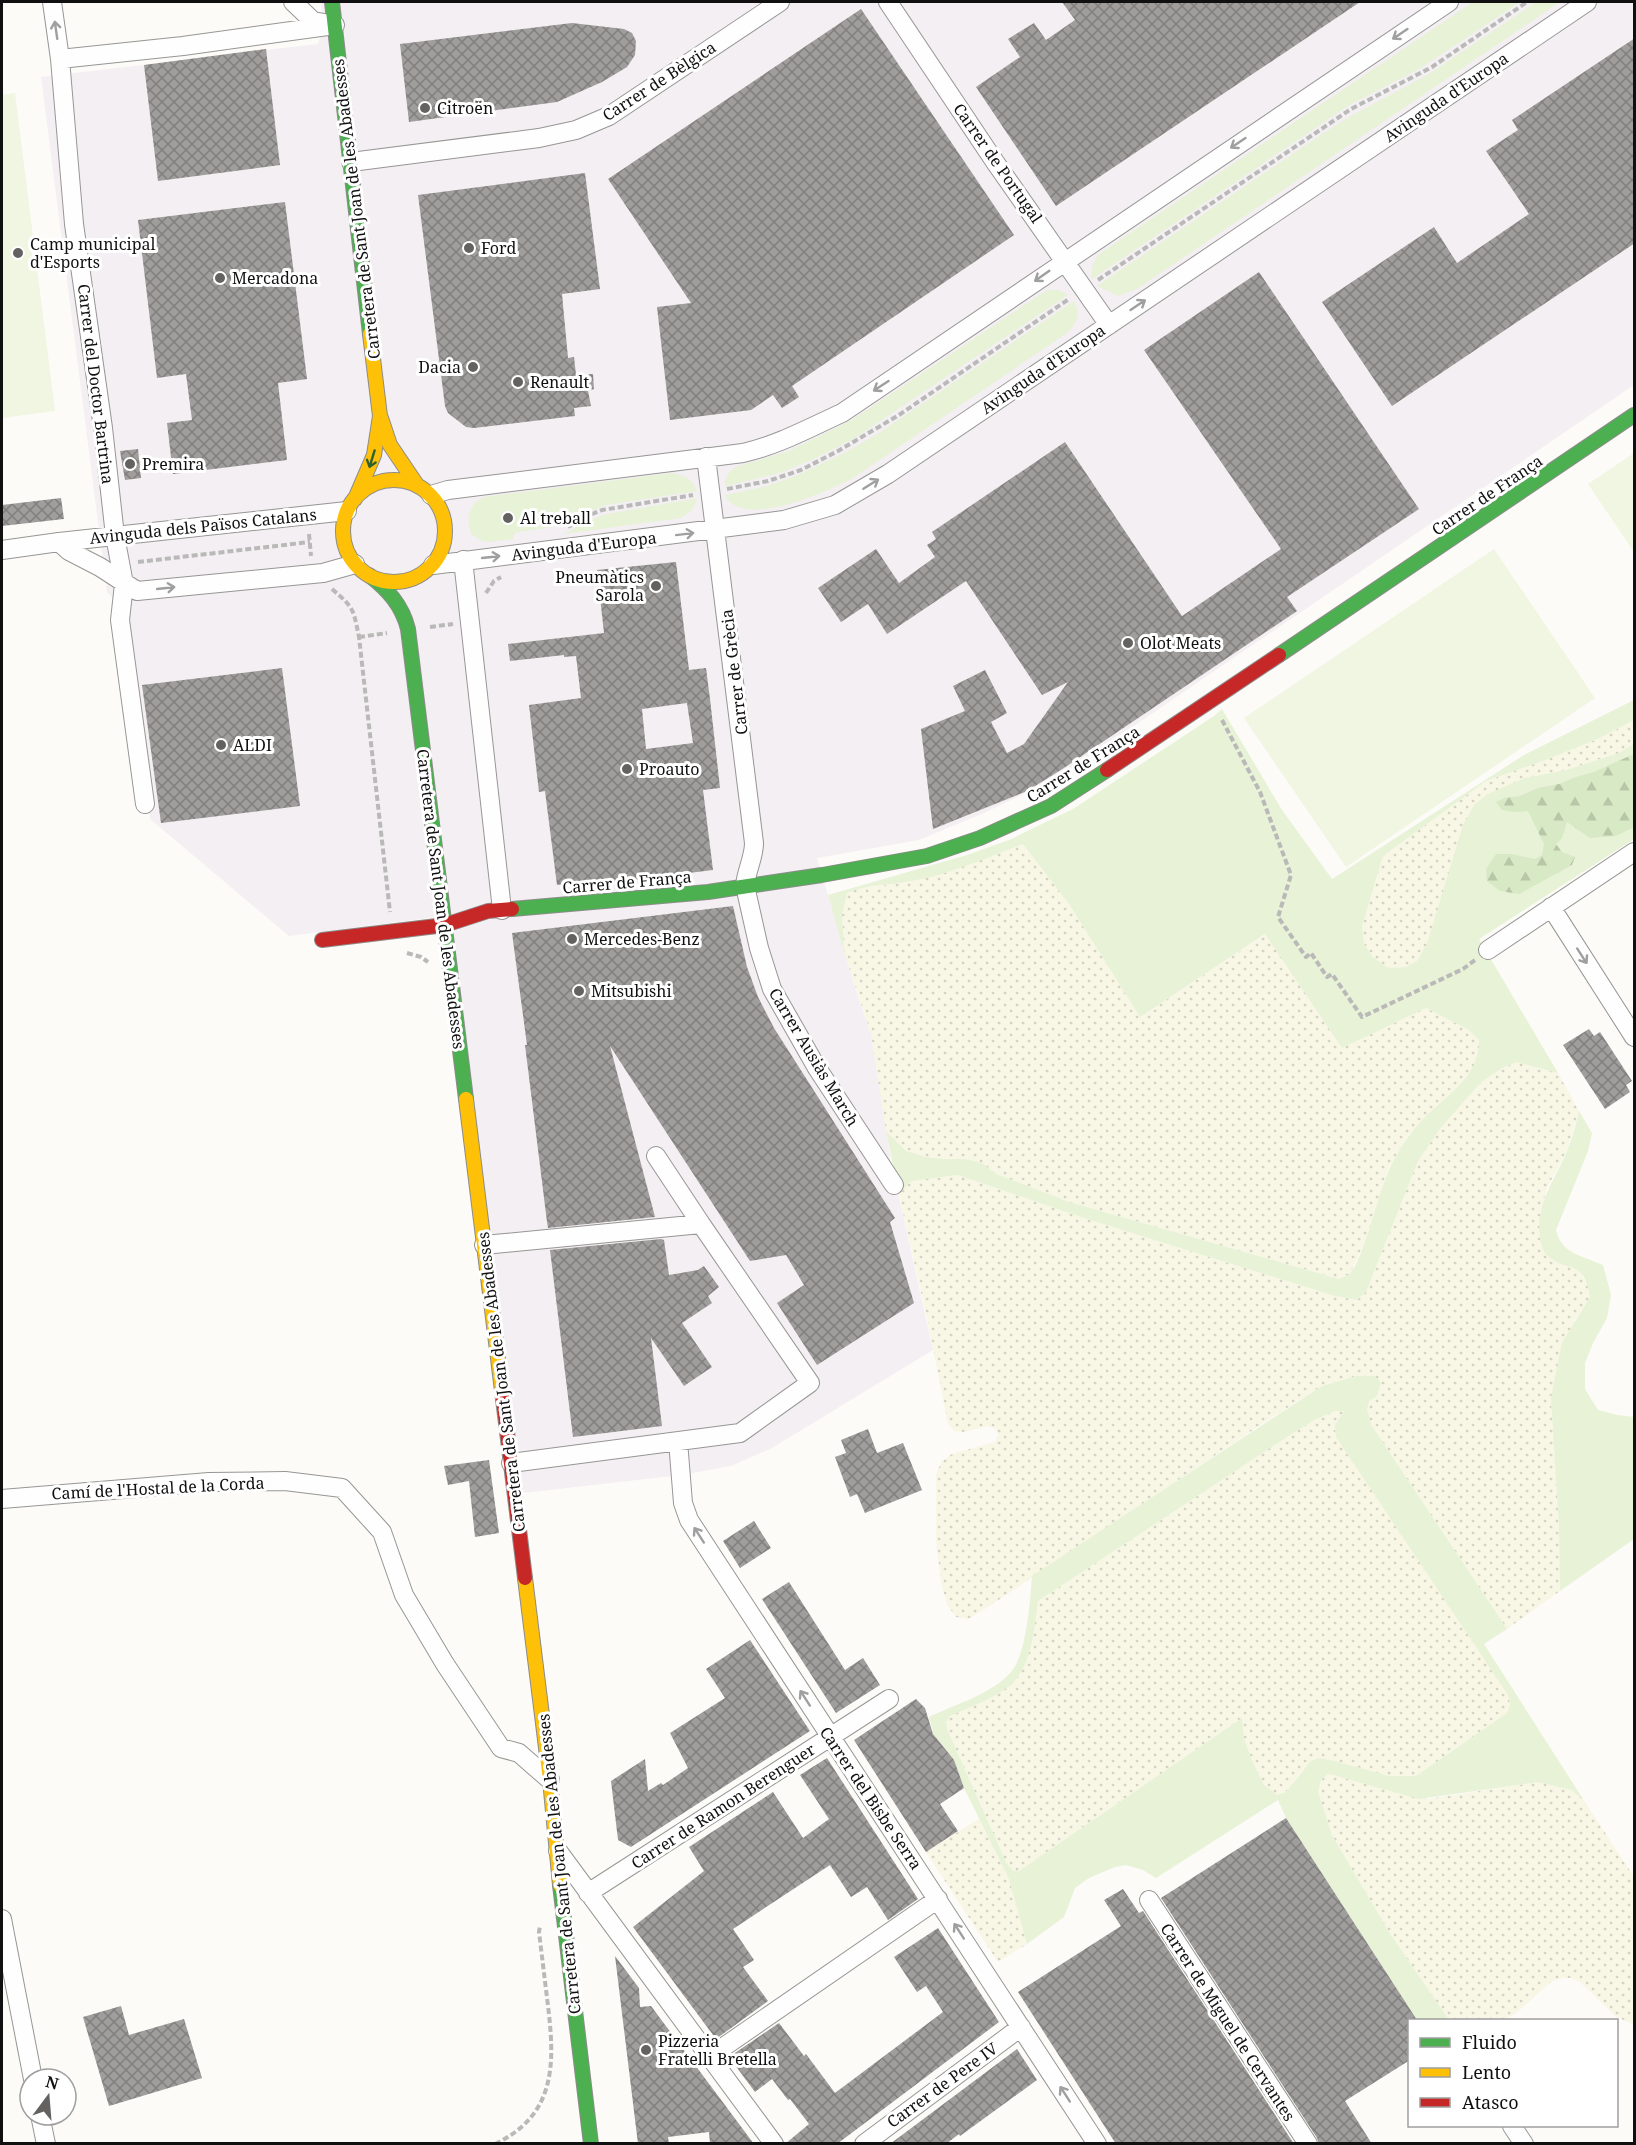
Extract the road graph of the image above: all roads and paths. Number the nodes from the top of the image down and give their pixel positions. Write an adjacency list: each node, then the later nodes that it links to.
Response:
1 (52, 2): 9 (street, Carrer del Doctor Bartrina, one-way to 1)
2 (293, 2): 8 (street)
3 (332, 2): 8 (main road, Carretera de Sant Joan de les Abadesses)
4 (780, 2): 10 (street, Carrer de Bèlgica)
5 (888, 2): 11 (street, Carrer de Portugal)
6 (1449, 2): 11 (street, one-way to 11)
7 (1587, 2): 12 (street, Avinguda d'Europa, one-way to 7)
8 (335, 25): 9 (street); 10 (main road, Carretera de Sant Joan de les Abadesses)
9 (60, 58): 20 (street, Carrer del Doctor Bartrina)
10 (351, 162): 14 (main road, Carretera de Sant Joan de les Abadesses)
11 (1065, 260): 12 (street, Carrer de Portugal); 15 (street, one-way to 15)
12 (1108, 325): 19 (street, Avinguda d'Europa, one-way to 12)
13 (1635, 415): 32 (main road, Carrer de França)
14 (380, 416): 16 (main road, Carretera de Sant Joan de les Abadesses); 17 (main road, Carretera de Sant Joan de les Abadesses, one-way to 17)
15 (706, 458): 16 (street); 19 (street, Carrer de Grècia)
16 (424, 490): 17 (main road); 26 (main road)
17 (351, 505): 18 (street, Avinguda dels Països Catalans); 27 (main road)
18 (306, 515): 20 (street, Avinguda dels Països Catalans); 22 (path)
19 (716, 530): 24 (street, Avinguda d'Europa, one-way to 19); 35 (street, Carrer de Grècia)
20 (115, 536): 21 (street, Avinguda dels Països Catalans); 25 (street, Carrer del Doctor Bartrina)
21 (59, 542): 23 (street, Avinguda dels Països Catalans); 29 (street, Avinguda dels Països Catalans)
22 (310, 542): 25 (path); 28 (path)
23 (2, 550)
24 (463, 560): 26 (street, Avinguda d'Europa); 37 (street)
25 (121, 564): 29 (street, Carrer del Doctor Bartrina)
26 (429, 569): 27 (main road); 30 (main road, Carretera de Sant Joan de les Abadesses)
27 (362, 570): 28 (street, Avinguda dels Països Catalans); 30 (main road, Carretera de Sant Joan de les Abadesses)
28 (323, 573): 29 (street, Avinguda dels Països Catalans, one-way to 28); 31 (path)
29 (124, 584): 33 (street, Carrer del Doctor Bartrina)
30 (407, 625): 31 (path); 38 (main road, Carretera de Sant Joan de les Abadesses)
31 (359, 637): 39 (path)
32 (1211, 701): 35 (main road, Carrer de França); 41 (path)
33 (145, 804)
34 (1635, 852): 36 (street)
35 (745, 886): 37 (main road, Carrer de França); 45 (street, Carrer Ausiàs March)
36 (1551, 907): 41 (street); 43 (street, one-way to 43)
37 (502, 910): 38 (main road, Carrer de França)
38 (445, 924): 39 (main road, Carrer de França); 47 (main road, Carretera de Sant Joan de les Abadesses)
39 (392, 931): 40 (main road, Carrer de França); 42 (path)
40 (321, 940)
41 (1488, 950)
42 (430, 963)
43 (1635, 1037)
44 (656, 1156): 46 (street)
45 (894, 1185)
46 (701, 1224): 47 (street); 48 (street)
47 (484, 1245): 49 (main road, Carretera de Sant Joan de les Abadesses)
48 (678, 1441): 49 (street); 52 (street, Carrer del Bisbe Serra, one-way to 48)
49 (511, 1463): 53 (main road, Carretera de Sant Joan de les Abadesses)
50 (2, 1499): 53 (street, Camí de l'Hostal de la Corda)
51 (888, 1699): 52 (street, Carrer de Ramon Berenguer)
52 (831, 1737): 55 (street, Carrer de Ramon Berenguer); 56 (street, Carrer del Bisbe Serra)
53 (550, 1780): 54 (main road, Carretera de Sant Joan de les Abadesses)
54 (558, 1851): 55 (street); 68 (main road, Carretera de Sant Joan de les Abadesses)
55 (588, 1893): 61 (street)
56 (939, 1899): 60 (street, Carrer del Bisbe Serra, one-way to 56); 61 (street)
57 (1149, 1900): 65 (street, Carrer de Miguel de Cervantes)
58 (2, 1919): 62 (street)
59 (542, 1922): 67 (path)
60 (1021, 2027): 70 (street, Carrer de Pere IV); 71 (street, Carrer del Bisbe Serra, one-way to 60)
61 (709, 2057): 69 (street)
62 (31, 2067)
63 (42, 2127): 66 (street)
64 (1513, 2127): 72 (street)
65 (1307, 2143)
66 (46, 2144)
67 (495, 2144)
68 (591, 2144)
69 (774, 2144)
70 (864, 2144)
71 (1097, 2144)
72 (1524, 2144)

